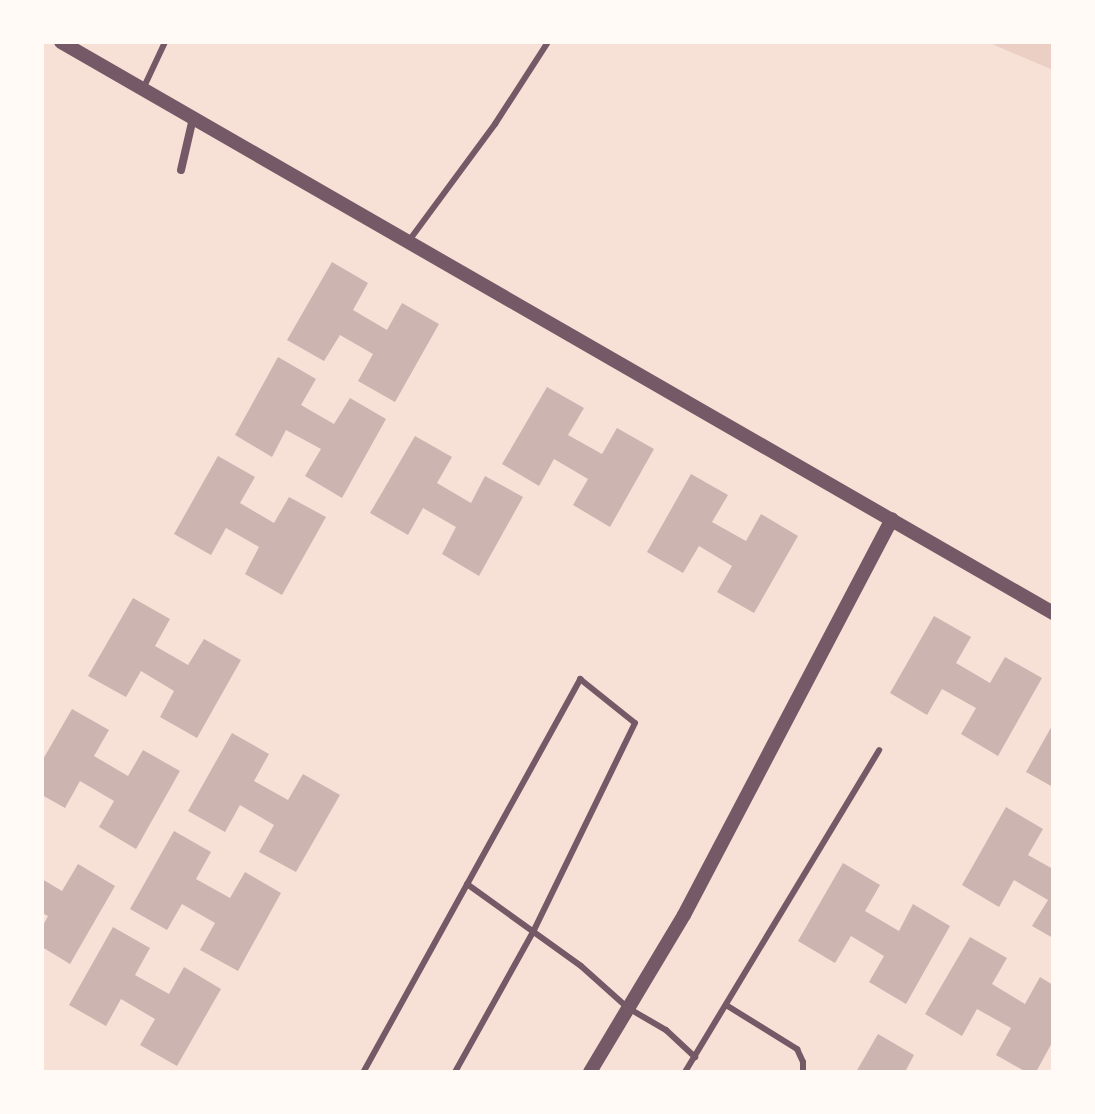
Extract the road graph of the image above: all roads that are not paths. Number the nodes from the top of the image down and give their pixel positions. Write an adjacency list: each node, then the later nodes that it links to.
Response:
1 (61, 42): 4 (street)
2 (165, 42): 4 (lane)
3 (548, 42): 7 (lane)
4 (143, 89): 5 (street)
5 (193, 118): 6 (street); 7 (street)
6 (181, 170)
7 (408, 242): 8 (street)
8 (892, 519): 9 (street); 14 (street)
9 (1053, 613)
10 (879, 750): 13 (lane)
11 (467, 884): 12 (lane); 12 (lane); 16 (lane)
12 (533, 932): 14 (lane); 17 (lane)
13 (726, 1005): 15 (lane); 20 (lane)
14 (628, 1008): 15 (lane); 18 (street)
15 (695, 1057): 19 (lane)
16 (364, 1071)
17 (455, 1072)
18 (590, 1072)
19 (685, 1072)
20 (803, 1072)

